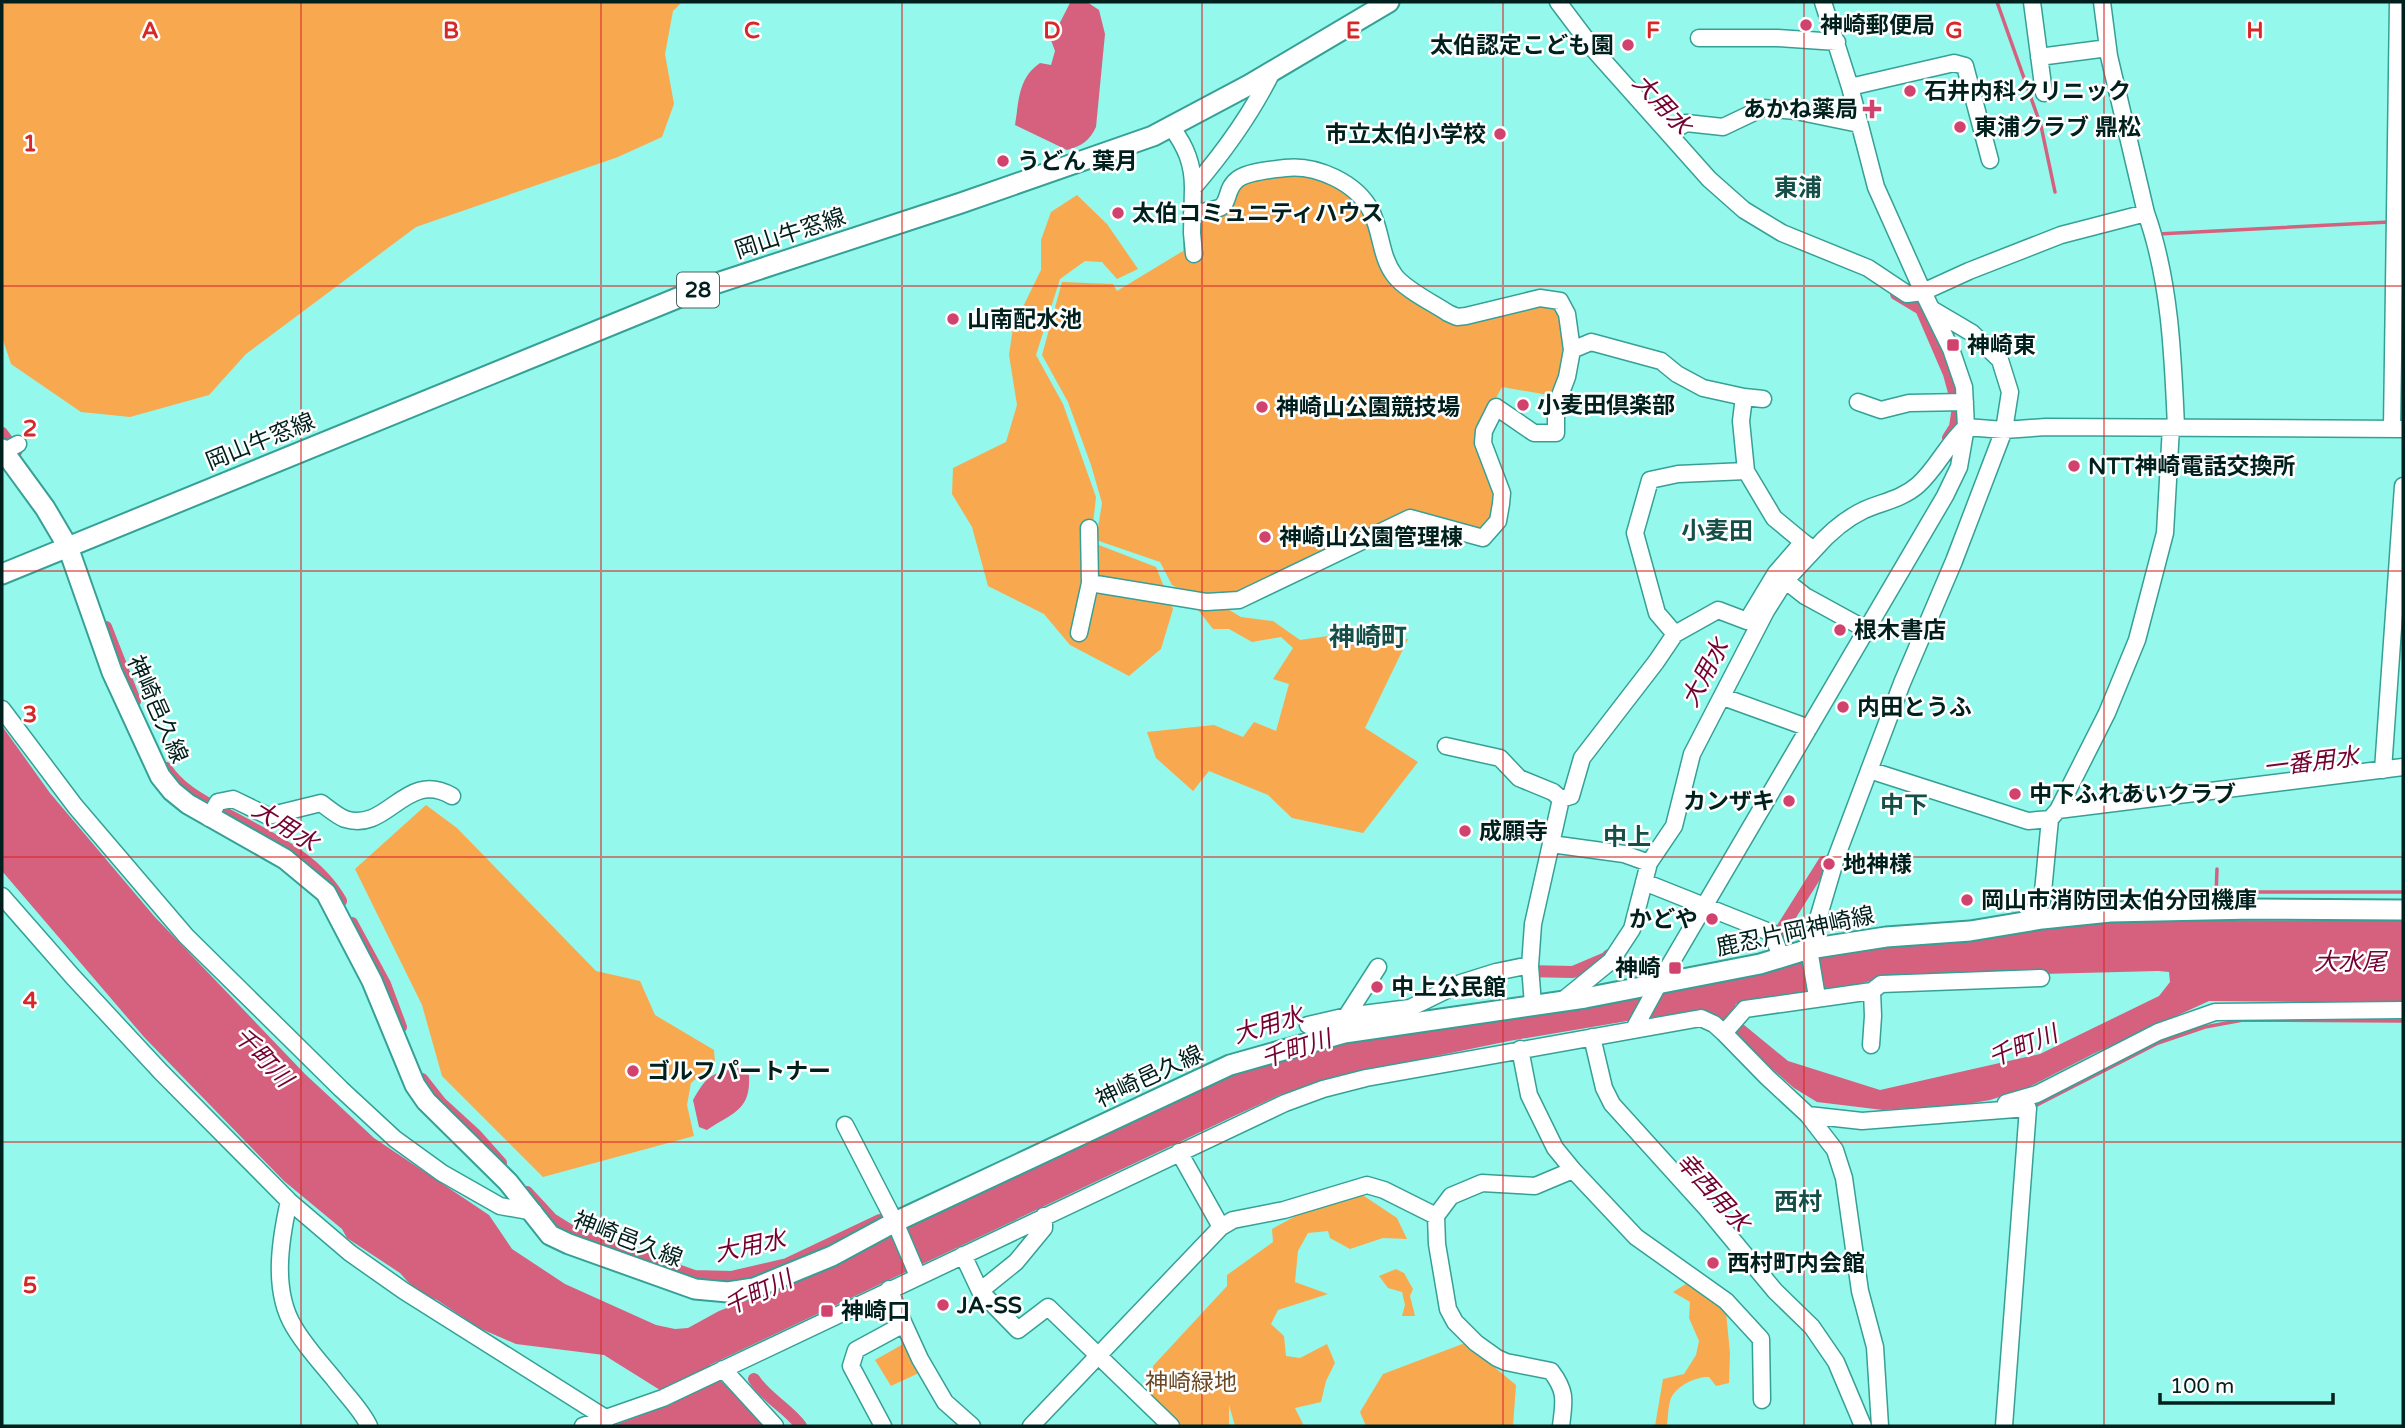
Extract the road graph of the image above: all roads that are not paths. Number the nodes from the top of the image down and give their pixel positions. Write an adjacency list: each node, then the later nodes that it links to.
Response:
1 (1389, 2): 11 (main road, 岡山牛窓線 / 28)
2 (1558, 2): 16 (street)
3 (1823, 2): 8 (street)
4 (2032, 2): 10 (street)
5 (2102, 2): 9 (street)
6 (2398, 2): 31 (street)
7 (1699, 38): 8 (street)
8 (1837, 42): 12 (street)
9 (2108, 48): 10 (street); 20 (street)
10 (2039, 57): 13 (street)
11 (1273, 70): 15 (main road, 岡山牛窓線 / 28); 18 (street)
12 (1850, 87): 14 (street); 17 (street)
13 (2044, 93)
14 (1859, 124): 16 (street); 22 (street)
15 (1172, 128): 18 (street); 38 (main road, 岡山牛窓線 / 28)
16 (1669, 133): 22 (street)
17 (1990, 160)
18 (1193, 188): 19 (street)
19 (1192, 213): 21 (street); 24 (street)
20 (2146, 213): 22 (street); 29 (street)
21 (1194, 254)
22 (1923, 292): 23 (street)
23 (1931, 309): 28 (street); 32 (street)
24 (1572, 350): 25 (street); 41 (street)
25 (1744, 397): 26 (street); 34 (street)
26 (1763, 399)
27 (1858, 402): 28 (street)
28 (1958, 403): 30 (street)
29 (2175, 425): 31 (street); 32 (street); 56 (street)
30 (1966, 427): 32 (street); 37 (street); 43 (street)
31 (2395, 427)
32 (2004, 430): 52 (street)
33 (8, 448): 38 (main road, 神崎邑久線)
34 (1746, 471): 37 (street); 45 (street)
35 (2403, 486): 51 (street)
36 (1089, 528): 41 (street)
37 (1809, 546): 40 (street)
38 (68, 547): 39 (main road, 岡山牛窓線 / 28); 55 (main road, 神崎邑久線)
39 (2, 574)
40 (1781, 577): 42 (street); 43 (street)
41 (1090, 583): 44 (street)
42 (1753, 624): 45 (street); 46 (street)
43 (1867, 630): 48 (street)
44 (1079, 633)
45 (1675, 634): 54 (street)
46 (1723, 697): 48 (street); 58 (street)
47 (2, 709): 88 (street)
48 (1809, 729): 61 (street)
49 (1446, 746): 54 (street)
50 (2403, 767): 51 (street)
51 (2383, 770): 56 (street)
52 (1872, 771): 56 (street); 64 (street)
53 (452, 796): 55 (street)
54 (1561, 799): 57 (street)
55 (213, 810): 88 (main road, 神崎邑久線)
56 (2054, 814): 63 (street)
57 (1551, 844): 58 (street); 66 (street)
58 (1645, 862): 59 (street)
59 (1644, 882): 61 (street); 72 (street)
60 (2, 897): 87 (street)
61 (1705, 906): 65 (street); 69 (street)
62 (2403, 910): 63 (main road, 鹿忍片岡神崎線)
63 (2023, 922): 64 (main road, 鹿忍片岡神崎線)
64 (1809, 952): 65 (main road, 鹿忍片岡神崎線); 71 (street)
65 (1781, 957): 69 (main road, 鹿忍片岡神崎線)
66 (1530, 964): 73 (street); 75 (street)
67 (1378, 967): 75 (street)
68 (2041, 978): 70 (street)
69 (1656, 987): 72 (main road, 神崎邑久線); 76 (street)
70 (1872, 990): 71 (street); 80 (street)
71 (1816, 995): 78 (street)
72 (1562, 1001): 73 (main road, 神崎邑久線)
73 (1533, 1006): 75 (main road, 神崎邑久線)
74 (2403, 1010): 83 (street)
75 (1345, 1024): 77 (street); 91 (main road, 神崎邑久線)
76 (1637, 1024): 78 (street); 79 (street)
77 (1308, 1025)
78 (1729, 1027): 82 (street)
79 (1592, 1037): 81 (street); 110 (street)
80 (1871, 1045)
81 (1520, 1049): 85 (street); 86 (street)
82 (1808, 1115): 83 (street); 111 (street)
83 (1962, 1115): 112 (street)
84 (845, 1125): 91 (street)
85 (1179, 1152): 89 (street); 92 (street)
86 (1573, 1170): 90 (street); 100 (street)
87 (289, 1201): 101 (street); 102 (street)
88 (534, 1212): 91 (main road, 神崎邑久線)
89 (1044, 1216): 93 (street); 96 (street)
90 (1436, 1216): 92 (street); 109 (street)
91 (893, 1220): 94 (street)
92 (1221, 1227): 98 (street)
93 (963, 1255): 94 (street); 96 (street)
94 (917, 1273): 95 (street)
95 (889, 1289): 97 (street); 99 (street)
96 (980, 1291): 98 (street)
97 (904, 1324): 105 (street); 106 (street)
98 (1098, 1354): 107 (street); 108 (street)
99 (720, 1371): 101 (street); 104 (street)
100 (1762, 1400)
101 (621, 1419): 103 (street)
102 (369, 1426)
103 (583, 1426)
104 (775, 1426)
105 (883, 1426)
106 (972, 1426)
107 (1031, 1426)
108 (1171, 1426)
109 (1561, 1426)
110 (1863, 1426)
111 (1880, 1426)
112 (2004, 1426)

